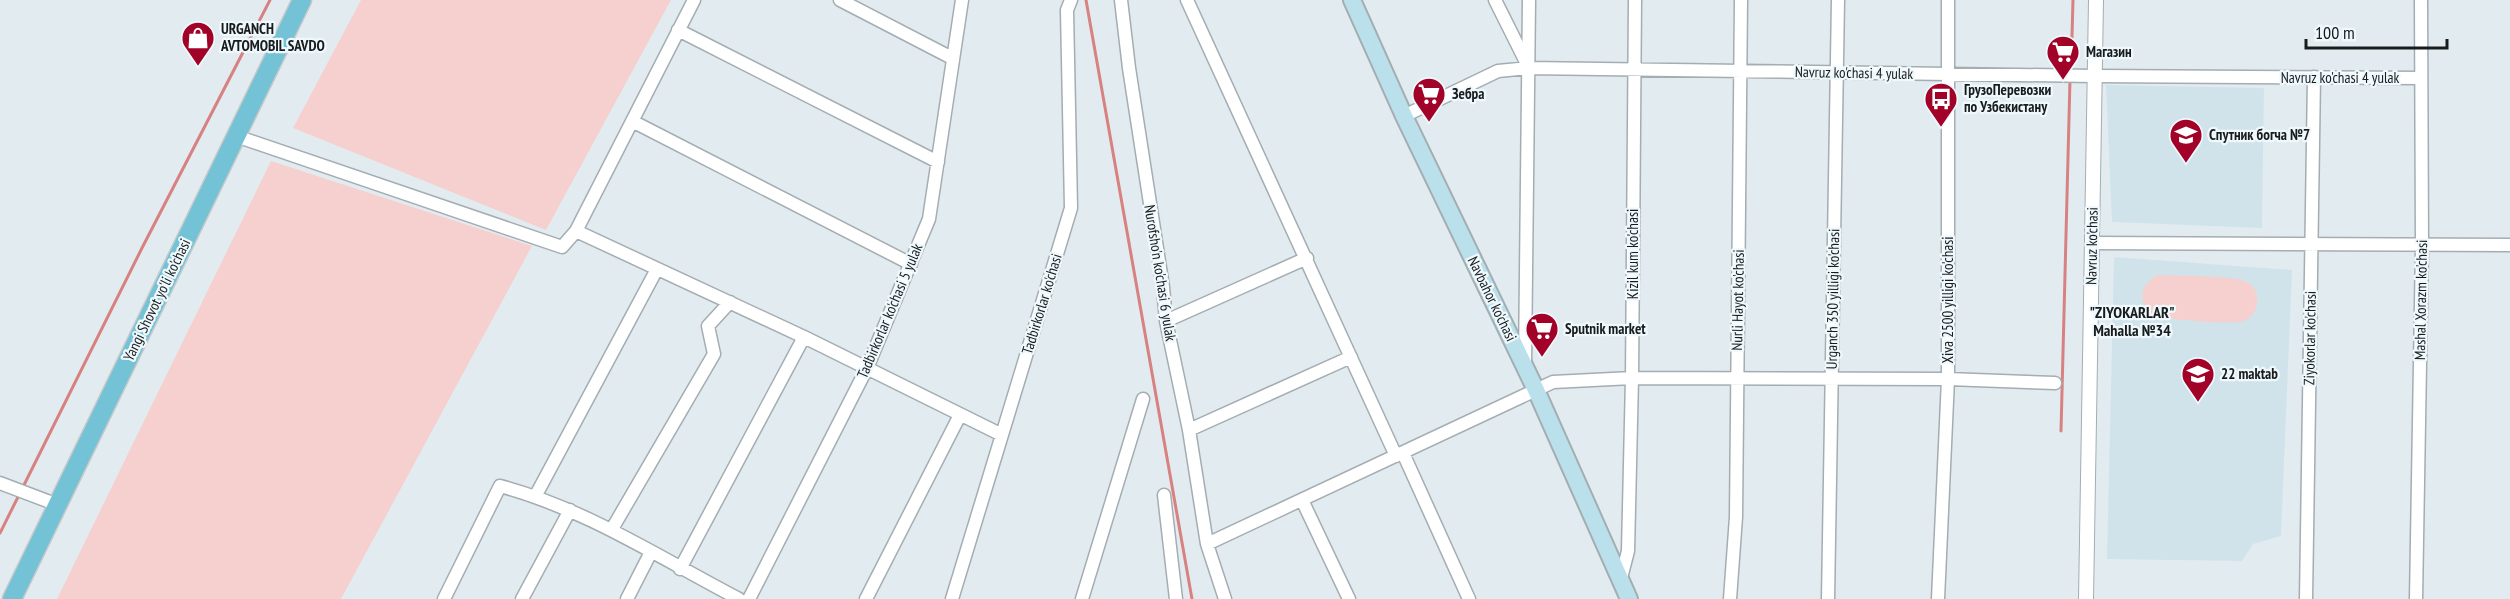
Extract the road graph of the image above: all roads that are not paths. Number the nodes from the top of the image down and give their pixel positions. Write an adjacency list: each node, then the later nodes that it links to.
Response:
1 (302, 0): 29 (main road, Yangi Shovot yo'li ko'chasi)
2 (693, 0): 17 (street)
3 (840, 0): 18 (street)
4 (962, 0): 18 (street, Tadbirkorlar ko'chasi 5 yulak)
5 (1071, 0): 54 (street, Tadbirkorlar ko'chasi)
6 (1121, 0): 40 (street, Nurofsho'n ko'chasi 6 yulak)
7 (1187, 0): 36 (street)
8 (1352, 0): 27 (main road, Navbahor ko'chasi)
9 (1496, 0): 19 (street)
10 (1529, 0): 19 (street)
11 (1635, 0): 20 (street, Kizil kum ko'chasi)
12 (1741, 0): 21 (street, Nurli Hayot ko'chasi)
13 (1838, 0): 22 (street, Urganch 350 yilligi ko'chasi)
14 (1948, 0): 23 (street, Xiva 2500 yilligi ko'chasi)
15 (2096, 0): 24 (street, Navruz ko'chasi)
16 (2421, 0): 26 (street, Mashal Xorazm ko'chasi)
17 (678, 30): 28 (street); 30 (street)
18 (952, 58): 30 (street, Tadbirkorlar ko'chasi 5 yulak)
19 (1528, 68): 20 (street, Navruz ko'chasi 4 yulak); 27 (street, Navruz ko'chasi 4 yulak); 43 (street)
20 (1635, 69): 21 (street, Navruz ko'chasi 4 yulak); 45 (street, Kizil kum ko'chasi)
21 (1740, 71): 22 (street, Navruz ko'chasi 4 yulak); 46 (street, Nurli Hayot ko'chasi)
22 (1837, 72): 23 (street, Navruz ko'chasi 4 yulak); 47 (street, Urganch 350 yilligi ko'chasi)
23 (1947, 74): 24 (street, Navruz ko'chasi 4 yulak); 48 (street, Xiva 2500 yilligi ko'chasi)
24 (2094, 76): 25 (street, Navruz ko'chasi 4 yulak); 32 (street, Navruz ko'chasi)
25 (2314, 77): 26 (street, Navruz ko'chasi 4 yulak); 33 (street, Ziyokorlar ko'chasi)
26 (2421, 78): 35 (street, Mashal Xorazm ko'chasi)
27 (1404, 116): 43 (main road, Navbahor ko'chasi)
28 (632, 121): 31 (street); 37 (street)
29 (236, 136): 31 (street); 60 (main road, Yangi Shovot yo'li ko'chasi)
30 (938, 162): 37 (street, Tadbirkorlar ko'chasi 5 yulak)
31 (576, 231): 38 (street)
32 (2092, 243): 33 (street); 84 (street, Navruz ko'chasi)
33 (2312, 245): 35 (street); 85 (street, Ziyokorlar ko'chasi)
34 (2510, 245): 35 (street)
35 (2422, 246): 86 (street, Mashal Xorazm ko'chasi)
36 (1307, 258): 40 (street); 42 (street)
37 (911, 264): 44 (street, Tadbirkorlar ko'chasi 5 yulak)
38 (657, 268): 39 (street); 57 (street)
39 (730, 302): 41 (street); 62 (street)
40 (1166, 321): 53 (street, Nurofsho'n ko'chasi 6 yulak)
41 (804, 337): 44 (street); 65 (street)
42 (1351, 357): 53 (street); 55 (street)
43 (1525, 367): 50 (main road, Navbahor ko'chasi)
44 (867, 368): 52 (street); 72 (street, Tadbirkorlar ko'chasi 5 yulak)
45 (1632, 378): 46 (street); 50 (street); 66 (street, Kizil kum ko'chasi)
46 (1737, 378): 47 (street); 81 (street, Nurli Hayot ko'chasi)
47 (1832, 378): 48 (street); 82 (street, Urganch 350 yilligi ko'chasi)
48 (1948, 379): 49 (street); 83 (street, Xiva 2500 yilligi ko'chasi)
49 (2055, 383)
50 (1536, 390): 55 (street); 66 (main road, Navbahor ko'chasi)
51 (1143, 399): 75 (street)
52 (960, 415): 54 (street); 73 (street)
53 (1189, 430): 63 (street, Nurofsho'n ko'chasi 6 yulak)
54 (1002, 435): 74 (street, Tadbirkorlar ko'chasi)
55 (1400, 454): 59 (street); 79 (street)
56 (1, 486): 60 (street)
57 (537, 495): 61 (street); 68 (street)
58 (1164, 495): 76 (street)
59 (1302, 500): 63 (street); 78 (street)
60 (58, 505): 67 (main road, Yangi Shovot yo'li ko'chasi)
61 (570, 510): 62 (street); 69 (street)
62 (612, 528): 64 (street)
63 (1207, 544): 77 (street, Nurofsho'n ko'chasi 6 yulak)
64 (651, 552): 65 (street); 70 (street)
65 (680, 569): 71 (street)
66 (1621, 578): 80 (main road, Navbahor ko'chasi)
67 (12, 599)
68 (444, 599)
69 (522, 599)
70 (627, 599)
71 (739, 599)
72 (749, 599)
73 (866, 599)
74 (952, 599)
75 (1082, 599)
76 (1176, 599)
77 (1225, 599)
78 (1349, 599)
79 (1469, 599)
80 (1629, 599)
81 (1730, 599)
82 (1828, 599)
83 (1938, 599)
84 (2086, 599)
85 (2306, 599)
86 (2416, 599)

